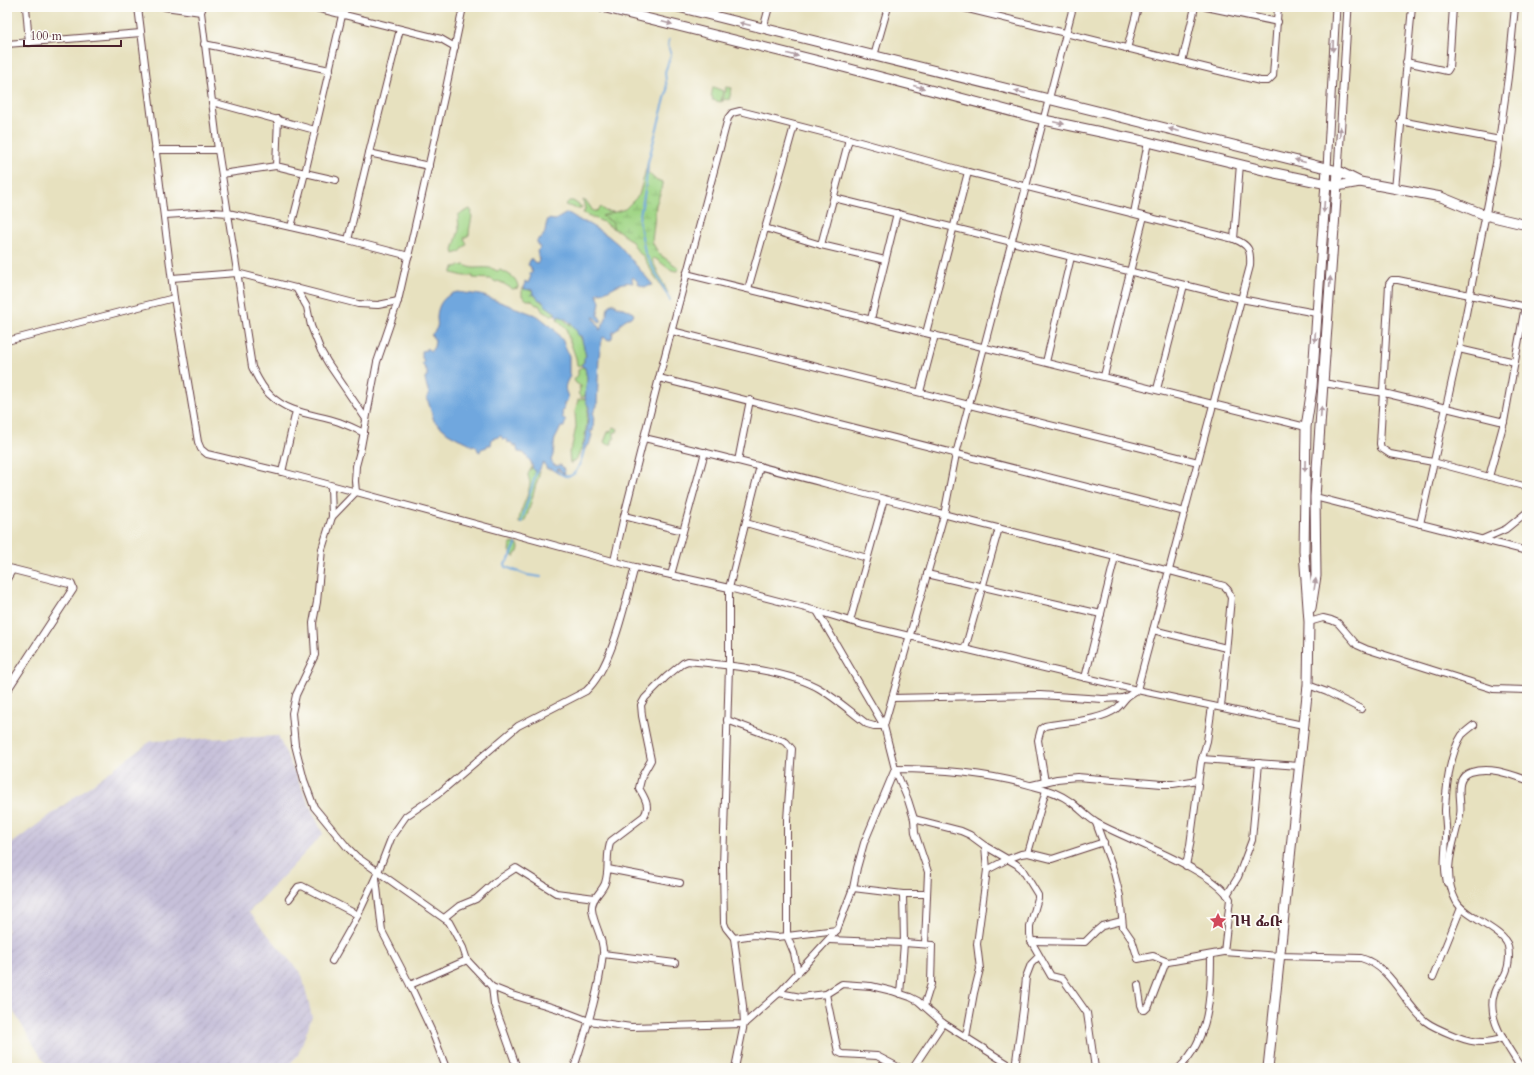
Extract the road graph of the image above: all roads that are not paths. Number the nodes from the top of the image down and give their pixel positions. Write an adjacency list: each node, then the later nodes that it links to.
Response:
1 (26, 7): 29 (street)
2 (138, 7): 27 (street)
3 (165, 7): 22 (street)
4 (312, 7): 23 (street)
5 (344, 7): 23 (street)
6 (463, 7): 32 (street)
7 (602, 7): 38 (main road, one-way to 38)
8 (678, 7): 26 (main road, one-way to 8)
9 (769, 7): 26 (street)
10 (888, 7): 35 (street)
11 (960, 7): 28 (street)
12 (1074, 7): 28 (street)
13 (1138, 7): 34 (street)
14 (1195, 7): 36 (street)
15 (1206, 7): 24 (street)
16 (1278, 7): 24 (street)
17 (1336, 7): 56 (street, one-way to 56)
18 (1348, 7): 57 (street, one-way to 18)
19 (1412, 7): 37 (street)
20 (1453, 7): 37 (street)
21 (1515, 7): 48 (street)
22 (202, 10): 31 (street)
23 (342, 14): 25 (street); 39 (street)
24 (1278, 22): 36 (street)
25 (400, 29): 32 (street); 52 (street)
26 (763, 29): 33 (main road)
27 (141, 33): 29 (street); 50 (street)
28 (1066, 34): 34 (street); 40 (street)
29 (29, 42): 30 (street)
30 (7, 44)
31 (204, 44): 39 (street); 41 (street)
32 (455, 47): 55 (street)
33 (843, 49): 35 (main road); 38 (main road)
34 (1127, 49): 36 (street)
35 (874, 56): 40 (main road, one-way to 35)
36 (1182, 62)
37 (1406, 62): 44 (street)
38 (839, 66): 43 (main road, one-way to 43)
39 (330, 70): 46 (street)
40 (1050, 100): 43 (street); 56 (main road, one-way to 40)
41 (212, 102): 42 (street); 51 (street)
42 (278, 119): 46 (street); 54 (street)
43 (1044, 120): 49 (main road, one-way to 49); 65 (street)
44 (1400, 121): 48 (street); 66 (street)
45 (794, 126): 47 (street); 76 (street); 87 (street)
46 (315, 130): 59 (street)
47 (849, 139): 58 (street); 67 (street)
48 (1500, 140): 72 (street)
49 (1148, 142): 53 (main road); 70 (street)
50 (155, 150): 51 (street); 71 (street)
51 (218, 150): 60 (street)
52 (369, 153): 55 (street); 79 (street)
53 (1240, 164): 63 (main road); 78 (street)
54 (276, 166): 59 (street); 60 (street)
55 (429, 166): 82 (street)
56 (1327, 168): 57 (main road); 63 (main road)
57 (1338, 171): 62 (main road); 64 (main road)
58 (968, 172): 65 (street); 77 (street)
59 (305, 173): 61 (street); 75 (street)
60 (222, 174): 68 (street)
61 (336, 180)
62 (1360, 182): 64 (main road); 66 (main road)
63 (1326, 183): 64 (main road); 97 (main road, one-way to 97)
64 (1337, 186): 109 (main road, one-way to 64)
65 (1027, 188): 70 (street); 80 (street)
66 (1394, 189): 72 (main road)
67 (834, 198): 69 (street); 81 (street)
68 (228, 213): 71 (street); 75 (street); 86 (street)
69 (897, 213): 77 (street); 84 (street)
70 (1134, 213): 73 (street)
71 (165, 215): 88 (street)
72 (1485, 215): 74 (main road); 92 (street)
73 (1144, 216): 78 (street); 85 (street)
74 (1527, 225)
75 (291, 227): 79 (street)
76 (765, 228): 81 (street); 91 (street)
77 (954, 228): 80 (street); 100 (street)
78 (1234, 239): 94 (street)
79 (348, 240): 82 (street)
80 (1011, 242): 83 (street); 103 (street)
81 (821, 245): 84 (street)
82 (409, 256): 95 (street)
83 (1071, 258): 85 (street); 105 (street)
84 (885, 260): 98 (street)
85 (1131, 272): 89 (street); 107 (street)
86 (237, 273): 88 (street); 90 (street); 117 (street)
87 (686, 274): 91 (street); 99 (street)
88 (172, 278): 93 (street)
89 (1184, 285): 94 (street); 110 (street)
90 (296, 288): 95 (street); 118 (street)
91 (748, 289): 98 (street)
92 (1470, 294): 96 (street); 104 (street); 112 (street)
93 (174, 298): 102 (street); 129 (street)
94 (1241, 299): 97 (street); 114 (street)
95 (398, 301): 118 (street)
96 (1526, 307): 106 (street)
97 (1316, 313): 120 (main road, one-way to 120)
98 (871, 319): 100 (street)
99 (672, 331): 108 (street); 111 (street)
100 (926, 332): 101 (street)
101 (935, 335): 103 (street); 111 (street)
102 (7, 341)
103 (985, 347): 105 (street); 115 (street)
104 (1459, 349): 106 (street); 116 (street)
105 (1046, 362): 107 (street)
106 (1515, 362): 119 (street)
107 (1104, 376): 110 (street)
108 (659, 378): 113 (street); 122 (street)
109 (1323, 383): 112 (street); 134 (main road, one-way to 109)
110 (1157, 389): 114 (street)
111 (920, 392): 115 (street)
112 (1384, 393): 116 (street); 127 (street)
113 (750, 400): 124 (street); 125 (street)
114 (1214, 403): 120 (street); 126 (street)
115 (970, 405): 124 (street); 126 (street)
116 (1446, 407): 119 (street); 127 (street)
117 (296, 411): 121 (street); 129 (street)
118 (366, 418): 121 (street)
119 (1504, 422): 130 (street)
120 (1306, 427): 161 (main road, one-way to 161)
121 (364, 434): 133 (street)
122 (644, 438): 123 (street); 139 (street)
123 (704, 452): 125 (street); 144 (street)
124 (956, 454): 136 (street); 138 (street)
125 (738, 460): 128 (street)
126 (1198, 462): 136 (street)
127 (1433, 462): 130 (street); 142 (street)
128 (760, 466): 135 (street); 141 (street)
129 (282, 472): 131 (street)
130 (1489, 477): 132 (street)
131 (331, 486): 133 (street); 140 (street)
132 (1527, 487)
133 (356, 492): 140 (street); 149 (street)
134 (1315, 497): 142 (street); 161 (main road, one-way to 134)
135 (884, 499): 138 (street); 148 (street)
136 (1185, 512): 152 (street)
137 (1527, 512): 145 (street)
138 (944, 515): 143 (street); 153 (street)
139 (624, 516): 144 (street); 149 (street)
140 (332, 517): 201 (street)
141 (746, 523): 148 (street); 156 (street)
142 (1420, 524): 145 (street)
143 (999, 528): 147 (street); 157 (street)
144 (683, 531): 154 (street)
145 (1482, 539): 146 (street)
146 (1527, 551)
147 (1115, 557): 152 (street); 159 (street)
148 (867, 558): 160 (street)
149 (614, 561): 150 (street)
150 (635, 567): 154 (street); 201 (street)
151 (10, 568): 155 (street); 169 (street)
152 (1170, 570): 162 (street); 164 (street)
153 (927, 574): 157 (street); 163 (street)
154 (672, 575): 156 (street)
155 (7, 579)
156 (729, 588): 158 (street); 166 (street)
157 (982, 588): 159 (street); 165 (street)
158 (817, 611): 160 (street); 180 (street)
159 (1101, 614): 167 (street)
160 (850, 621): 163 (street)
161 (1309, 622): 168 (main road); 171 (street)
162 (1153, 630): 164 (street); 170 (street)
163 (911, 635): 165 (street); 173 (street)
164 (1226, 648): 175 (street)
165 (965, 649): 167 (street)
166 (729, 666): 177 (street); 180 (street); 199 (street)
167 (1085, 678): 170 (street)
168 (1308, 685): 176 (street); 178 (main road)
169 (7, 690)
170 (1137, 690): 172 (street); 174 (street)
171 (1527, 690)
172 (1128, 696): 173 (street); 187 (street)
173 (892, 698): 180 (street)
174 (1212, 706): 175 (street); 181 (street)
175 (1221, 707): 178 (street)
176 (1361, 709)
177 (727, 720): 215 (street); 216 (street)
178 (1303, 725): 183 (main road)
179 (1474, 725): 190 (street)
180 (884, 726): 184 (street)
181 (1202, 759): 182 (street); 185 (street)
182 (1259, 763): 183 (street); 206 (street)
183 (1299, 766): 225 (main road)
184 (895, 769): 188 (street); 192 (street); 203 (street)
185 (1198, 780): 187 (street); 198 (street)
186 (1527, 780): 191 (street)
187 (1046, 782): 188 (street)
188 (1032, 786): 189 (street)
189 (1046, 790): 193 (street); 196 (street)
190 (1447, 790): 191 (street); 209 (street)
191 (1459, 790): 209 (street)
192 (914, 819): 195 (street); 205 (street)
193 (1096, 823): 194 (street); 198 (street)
194 (1104, 842): 196 (street); 213 (street)
195 (985, 846): 197 (street); 200 (street)
196 (1028, 854): 197 (street)
197 (1008, 859): 200 (street); 218 (street)
198 (1186, 866): 206 (street)
199 (608, 868): 202 (street); 207 (street)
200 (987, 870): 242 (street)
201 (377, 874): 211 (street); 212 (street); 232 (street)
202 (680, 883)
203 (853, 888): 204 (street); 214 (street)
204 (903, 894): 205 (street); 219 (street)
205 (927, 894): 220 (street)
206 (1227, 895): 221 (street)
207 (595, 898): 212 (street); 222 (street)
208 (289, 899): 211 (street)
209 (1456, 901): 210 (street)
210 (1461, 908): 231 (street); 243 (street)
211 (358, 915): 227 (street)
212 (444, 918): 226 (street)
213 (1122, 921): 218 (street); 228 (street)
214 (837, 930): 215 (street); 217 (street)
215 (787, 936): 216 (street); 230 (street)
216 (734, 938): 241 (street)
217 (829, 940): 219 (street); 230 (street)
218 (1031, 941): 224 (street)
219 (904, 942): 220 (street); 237 (street)
220 (925, 944): 238 (street)
221 (1224, 952): 223 (street); 225 (street)
222 (603, 954): 229 (street); 239 (street)
223 (1211, 955): 228 (street); 253 (street)
224 (1039, 956): 251 (street); 252 (street)
225 (1280, 956): 243 (street); 254 (main road)
226 (468, 960): 232 (street); 234 (street)
227 (332, 961)
228 (1166, 962): 233 (street)
229 (675, 963)
230 (798, 973): 235 (street)
231 (1433, 977)
232 (410, 985): 244 (street)
233 (1138, 985)
234 (492, 987): 239 (street); 245 (street)
235 (779, 993): 236 (street); 241 (street)
236 (826, 994): 237 (street); 248 (street)
237 (900, 994): 238 (street)
238 (924, 1006): 240 (street)
239 (589, 1021): 241 (street); 246 (street)
240 (943, 1023): 242 (street); 249 (street)
241 (744, 1024): 247 (street)
242 (966, 1037): 250 (street)
243 (1503, 1038): 255 (street)
244 (446, 1068)
245 (517, 1068)
246 (574, 1068)
247 (735, 1068)
248 (900, 1068)
249 (913, 1068)
250 (1011, 1068)
251 (1015, 1068)
252 (1095, 1068)
253 (1179, 1068)
254 (1268, 1068)
255 (1521, 1068)

